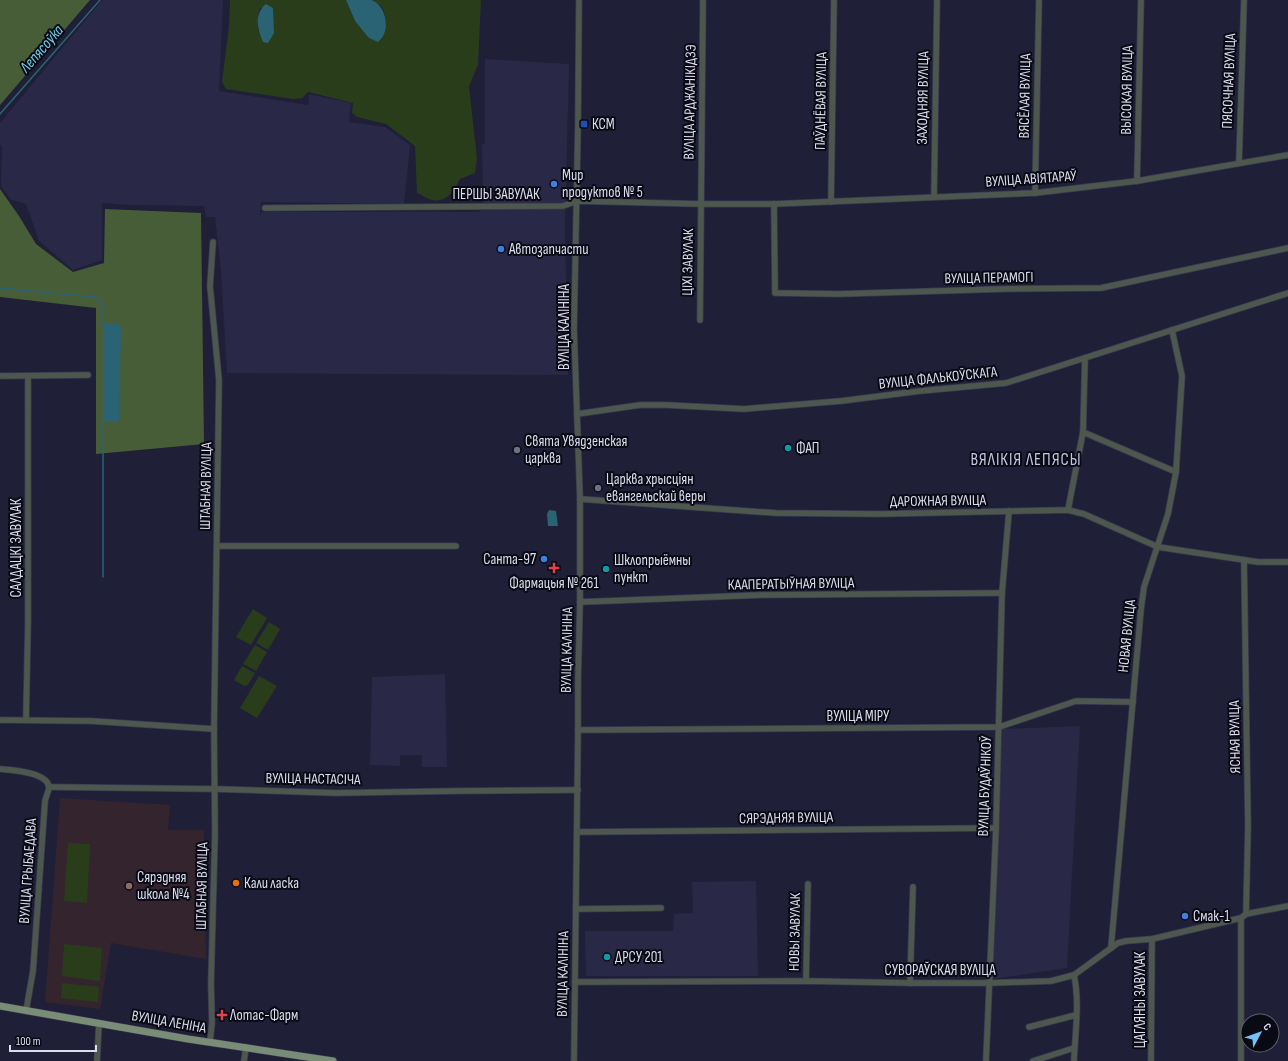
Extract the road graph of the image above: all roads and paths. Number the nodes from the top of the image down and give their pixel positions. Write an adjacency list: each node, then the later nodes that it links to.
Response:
1 (579, 0): 13 (street, ВУЛІЦА КАЛІНІНА)
2 (703, 0): 15 (street, ВУЛІЦА АРДЖАНІКІДЗЭ)
3 (834, 0): 14 (street, ПАЎДНЁВАЯ ВУЛІЦА)
4 (937, 0): 12 (street, ЗАХОДНЯЯ ВУЛІЦА)
5 (1039, 0): 11 (street, ВЯСЁЛАЯ ВУЛІЦА)
6 (1141, 0): 10 (street, ВЫСОКАЯ ВУЛІЦА)
7 (1244, 0): 9 (street, ПЯСОЧНАЯ ВУЛІЦА)
8 (1288, 155): 9 (street, ВУЛІЦА АВІЯТАРАЎ)
9 (1239, 163): 10 (street, ВУЛІЦА АВІЯТАРАЎ)
10 (1137, 181): 11 (street, ВУЛІЦА АВІЯТАРАЎ)
11 (1035, 193): 12 (street, ВУЛІЦА АВІЯТАРАЎ)
12 (934, 197): 14 (street, ВУЛІЦА АВІЯТАРАЎ)
13 (577, 201): 15 (street, ПЕРШЫ ЗАВУЛАК); 17 (street, ПЕРШЫ ЗАВУЛАК); 27 (street, ВУЛІЦА КАЛІНІНА)
14 (831, 202): 16 (street, ВУЛІЦА АВІЯТАРАЎ)
15 (701, 204): 16 (street, ПЕРШЫ ЗАВУЛАК); 21 (street, ЦІХІ ЗАВУЛАК)
16 (774, 204): 19 (street, ВУЛІЦА ПЕРАМОГІ)
17 (265, 208)
18 (213, 242): 33 (street, ШТАБНАЯ ВУЛІЦА)
19 (1288, 248)
20 (1288, 293): 22 (street, ВУЛІЦА ФАЛЬКОЎСКАГА)
21 (700, 320)
22 (1172, 330): 23 (street, ВУЛІЦА ФАЛЬКОЎСКАГА); 29 (street, НОВАЯ ВУЛІЦА)
23 (1085, 358): 27 (street, ВУЛІЦА ФАЛЬКОЎСКАГА); 28 (street)
24 (88, 375): 26 (street)
25 (0, 376): 26 (street)
26 (28, 376): 42 (street, САЛДАЦКІ ЗАВУЛАК)
27 (577, 414): 30 (street, ВУЛІЦА КАЛІНІНА)
28 (1083, 432): 29 (street); 31 (street)
29 (1176, 472): 35 (street, НОВАЯ ВУЛІЦА)
30 (580, 499): 32 (street, ДАРОЖНАЯ ВУЛІЦА); 39 (street, ВУЛІЦА КАЛІНІНА)
31 (1068, 510): 32 (street, ДАРОЖНАЯ ВУЛІЦА); 35 (street, ДАРОЖНАЯ ВУЛІЦА)
32 (1009, 511): 38 (street, ВУЛІЦА БУДАЎНІКОЎ)
33 (217, 546): 34 (street); 44 (street, ШТАБНАЯ ВУЛІЦА)
34 (456, 546)
35 (1158, 547): 36 (street, ДАРОЖНАЯ ВУЛІЦА); 40 (street, НОВАЯ ВУЛІЦА)
36 (1244, 560): 37 (street, ДАРОЖНАЯ ВУЛІЦА); 57 (street, ЯСНАЯ ВУЛІЦА)
37 (1288, 562)
38 (1002, 594): 39 (street, КААПЕРАТЫЎНАЯ ВУЛІЦА); 43 (street, ВУЛІЦА БУДАЎНІКОЎ)
39 (580, 602): 45 (street, ВУЛІЦА КАЛІНІНА)
40 (1133, 702): 43 (street, ВУЛІЦА МІРУ); 59 (street, НОВАЯ ВУЛІЦА)
41 (0, 720): 42 (street)
42 (26, 720): 44 (street)
43 (998, 727): 45 (street, ВУЛІЦА МІРУ); 50 (street, ВУЛІЦА БУДАЎНІКОЎ)
44 (214, 730): 48 (street, ШТАБНАЯ ВУЛІЦА)
45 (578, 730): 49 (street, ВУЛІЦА КАЛІНІНА)
46 (0, 769): 47 (street)
47 (49, 787): 48 (street, ВУЛІЦА НАСТАСІЧА); 66 (street, ВУЛІЦА ГРЫБАЕДАВА)
48 (215, 789): 49 (street, ВУЛІЦА НАСТАСІЧА); 70 (street, ШТАБНАЯ ВУЛІЦА)
49 (578, 790): 51 (street, ВУЛІЦА КАЛІНІНА)
50 (996, 828): 51 (street, СЯРЭДНЯЯ ВУЛІЦА); 63 (street, ВУЛІЦА БУДАЎНІКОЎ)
51 (577, 832): 56 (street, ВУЛІЦА КАЛІНІНА)
52 (808, 884): 61 (street, НОВЫ ЗАВУЛАК)
53 (913, 887): 64 (street)
54 (1288, 906): 57 (street, СУВОРАЎСКАЯ ВУЛІЦА)
55 (661, 908): 56 (street)
56 (576, 909): 62 (street, ВУЛІЦА КАЛІНІНА)
57 (1243, 916): 58 (street, СУВОРАЎСКАЯ ВУЛІЦА); 81 (street, ЯСНАЯ ВУЛІЦА)
58 (1152, 939): 59 (street, СУВОРАЎСКАЯ ВУЛІЦА); 80 (street, ЦАГЛЯНЫ ЗАВУЛАК)
59 (1111, 948): 60 (street, СУВОРАЎСКАЯ ВУЛІЦА)
60 (1074, 975): 63 (street, СУВОРАЎСКАЯ ВУЛІЦА); 67 (street)
61 (806, 981): 62 (street, СУВОРАЎСКАЯ ВУЛІЦА); 64 (street, СУВОРАЎСКАЯ ВУЛІЦА)
62 (575, 982): 76 (street, ВУЛІЦА КАЛІНІНА)
63 (989, 983): 64 (street, СУВОРАЎСКАЯ ВУЛІЦА); 77 (street, ВУЛІЦА БУДАЎНІКОЎ)
64 (910, 984)
65 (0, 1006): 66 (main road, ВУЛІЦА ЛЕНІНА)
66 (26, 1011): 68 (main road, ВУЛІЦА ЛЕНІНА)
67 (1076, 1015): 69 (street); 72 (street)
68 (99, 1023): 70 (main road, ВУЛІЦА ЛЕНІНА); 73 (street)
69 (1029, 1027)
70 (210, 1042): 71 (main road, ВУЛІЦА ЛЕНІНА)
71 (246, 1047): 74 (street); 75 (main road, ВУЛІЦА ЛЕНІНА)
72 (1074, 1048): 78 (street); 79 (street)
73 (97, 1061)
74 (244, 1061)
75 (333, 1061)
76 (574, 1061)
77 (986, 1061)
78 (1033, 1061)
79 (1074, 1061)
80 (1151, 1061)
81 (1241, 1061)

